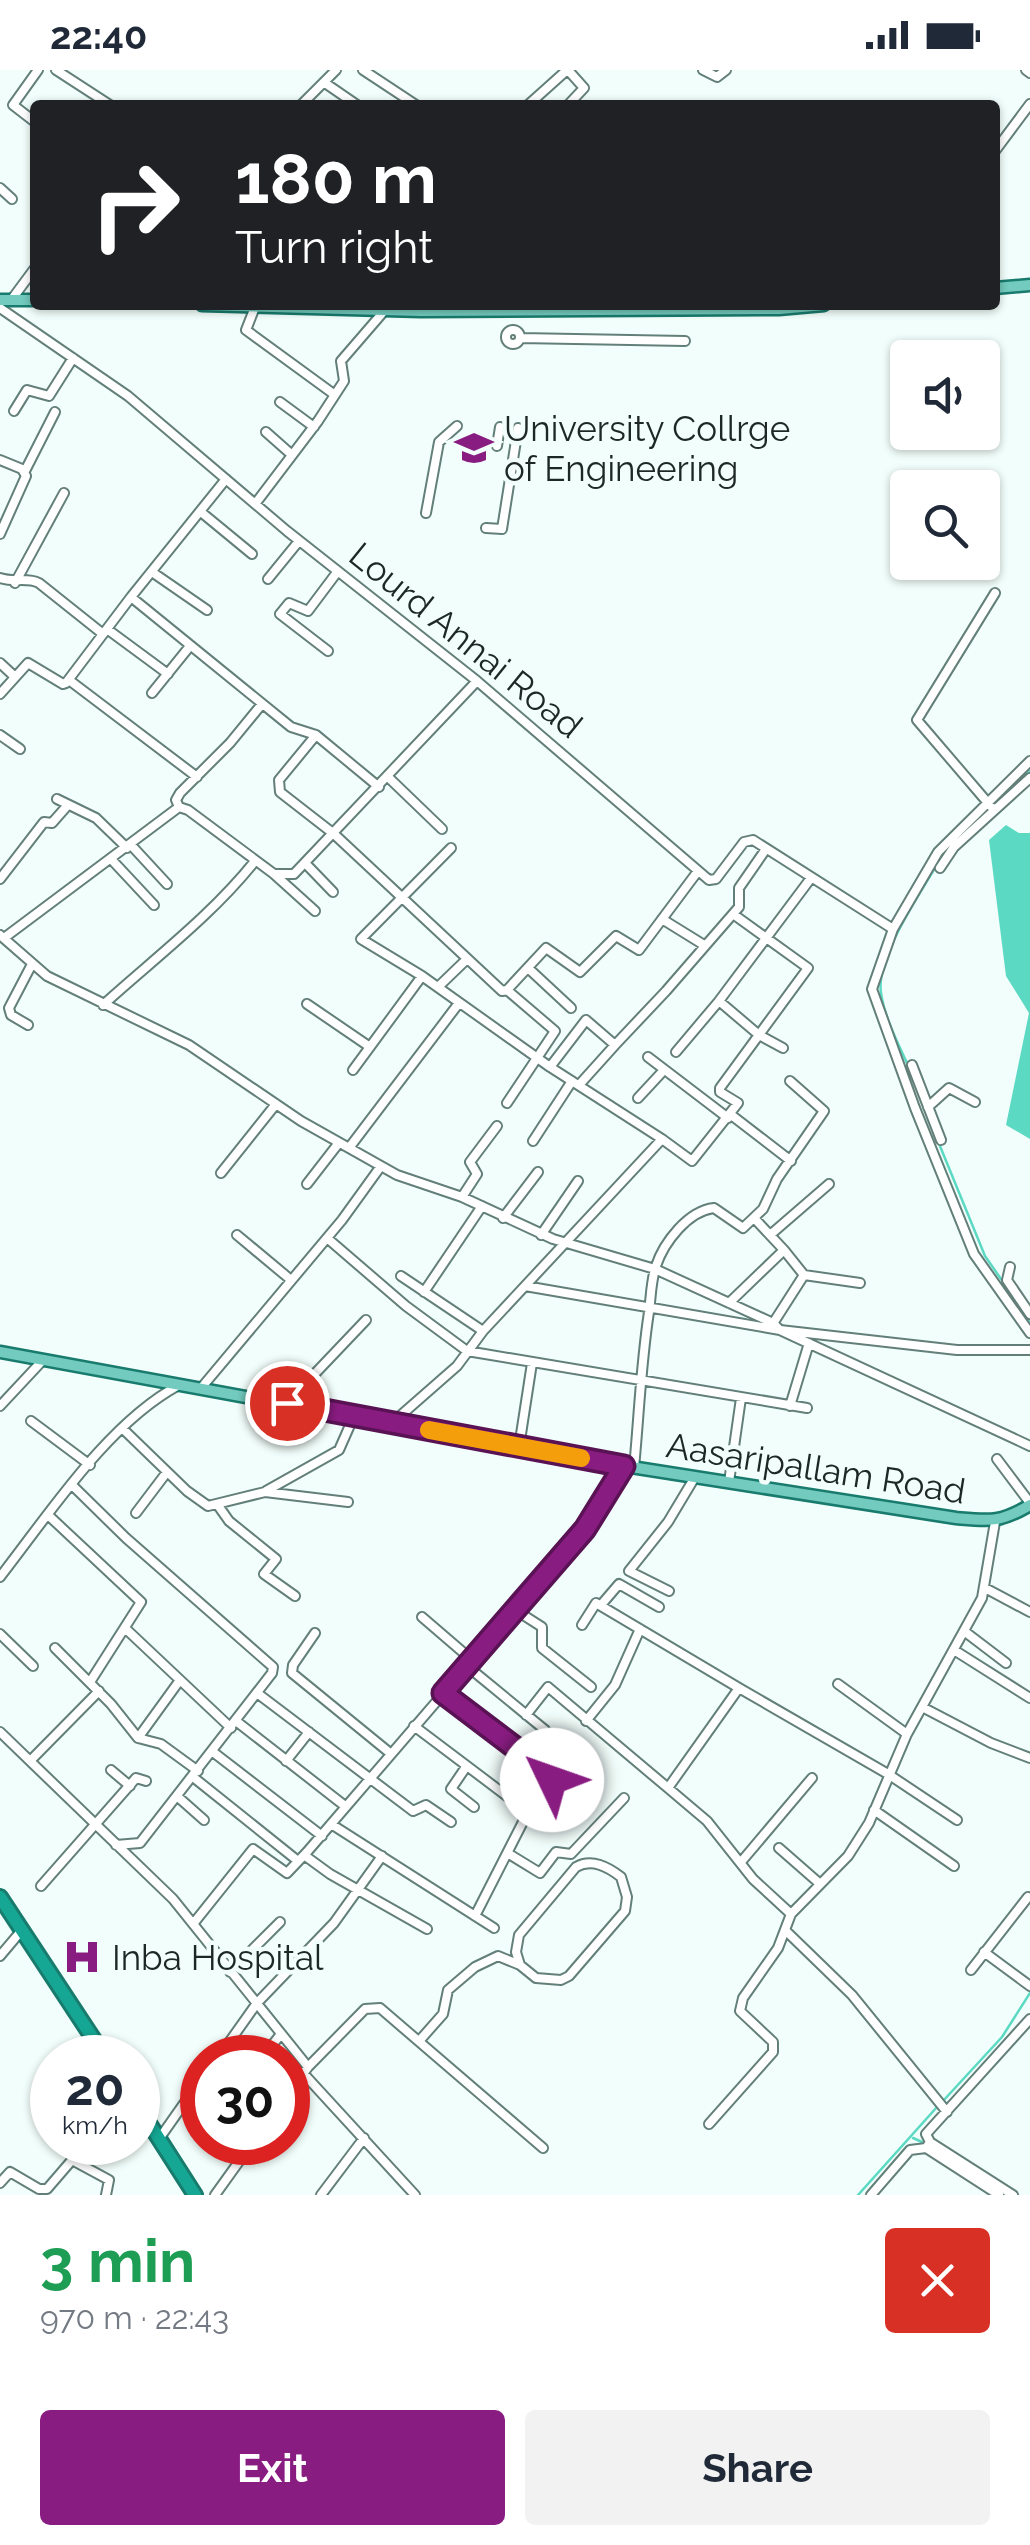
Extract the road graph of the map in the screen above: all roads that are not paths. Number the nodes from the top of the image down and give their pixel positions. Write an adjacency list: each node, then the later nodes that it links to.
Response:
1 (38, 70): 18 (street)
2 (56, 70): 9 (street)
3 (336, 70): 8 (street)
4 (363, 70): 14 (street)
5 (567, 70): 15 (street); 16 (street)
6 (703, 70): 7 (street)
7 (726, 70)
8 (325, 83): 12 (street); 13 (street)
9 (92, 93): 10 (street); 11 (street)
10 (87, 100)
11 (102, 100)
12 (306, 100)
13 (350, 100)
14 (408, 100)
15 (534, 100)
16 (573, 100)
17 (1030, 104): 19 (street)
18 (30, 118)
19 (1000, 144)
20 (0, 188): 21 (street)
21 (12, 199)
22 (30, 274): 25 (street)
23 (1030, 284): 24 (main road)
24 (1000, 287)
25 (6, 300)
26 (0, 308): 31 (street, Lourd Annai Road)
27 (254, 310): 32 (street)
28 (384, 310): 32 (street)
29 (515, 310): 30 (street)
30 (685, 341)
31 (72, 358): 34 (street); 45 (street, Lourd Annai Road)
32 (335, 395): 38 (street)
33 (280, 402): 38 (street)
34 (14, 411)
35 (55, 412): 44 (street)
36 (457, 426): 49 (street)
37 (500, 427): 41 (street)
38 (314, 428): 42 (street)
39 (518, 428): 50 (street)
40 (266, 432): 42 (street)
41 (497, 446)
42 (292, 455): 47 (street)
43 (0, 460): 44 (street)
44 (25, 471): 51 (street)
45 (226, 479): 47 (street, Lourd Annai Road); 48 (street)
46 (64, 493): 58 (street)
47 (255, 504): 52 (street, Lourd Annai Road)
48 (201, 512): 53 (street); 54 (street)
49 (426, 513)
50 (486, 528)
51 (0, 534)
52 (299, 540): 55 (street, Lourd Annai Road); 57 (street)
53 (252, 554)
54 (152, 572): 60 (street); 61 (street)
55 (338, 572): 64 (street); 69 (street, Lourd Annai Road)
56 (0, 578): 58 (street)
57 (268, 579)
58 (16, 583): 62 (street)
59 (995, 593): 84 (street)
60 (131, 597): 62 (street); 63 (street)
61 (207, 610)
62 (105, 631): 66 (street); 68 (street)
63 (190, 646): 66 (street); 72 (street)
64 (328, 651)
65 (0, 664): 67 (street)
66 (168, 674): 70 (street)
67 (14, 676): 68 (street); 71 (street)
68 (69, 680): 78 (street)
69 (477, 681): 79 (street); 97 (street, Lourd Annai Road)
70 (152, 693)
71 (0, 694)
72 (262, 704): 74 (street); 78 (street)
73 (0, 735): 75 (street)
74 (316, 736): 82 (street); 89 (street)
75 (20, 750)
76 (1030, 761): 77 (street)
77 (1014, 776): 81 (street); 84 (street)
78 (196, 777): 86 (street)
79 (388, 777): 82 (street); 88 (street)
80 (1030, 778): 81 (street)
81 (1022, 785): 87 (street)
82 (379, 786): 89 (street)
83 (56, 799): 85 (street)
84 (987, 802): 87 (street); 108 (street)
85 (67, 806): 90 (street); 100 (street)
86 (179, 807): 90 (street); 94 (street)
87 (994, 810): 96 (street)
88 (442, 829)
89 (334, 834): 95 (street); 103 (street)
90 (129, 846): 93 (street); 101 (street)
91 (451, 848): 103 (street)
92 (766, 849): 97 (street); 99 (street); 106 (street)
93 (112, 860): 104 (street); 109 (street)
94 (256, 861): 98 (street); 121 (street)
95 (306, 864): 98 (street); 102 (street)
96 (940, 868)
97 (698, 872): 107 (street)
98 (274, 874): 105 (street)
99 (811, 878): 108 (street); 110 (street)
100 (0, 880)
101 (167, 884)
102 (332, 892)
103 (400, 899): 112 (street); 115 (street)
104 (154, 905)
105 (315, 911)
106 (733, 914): 110 (street); 111 (street)
107 (662, 919): 111 (street); 114 (street)
108 (893, 930): 142 (street)
109 (2, 937): 113 (street)
110 (768, 938): 118 (street); 124 (street)
111 (704, 946): 125 (street)
112 (466, 960): 116 (street); 117 (street)
113 (32, 964): 121 (street); 123 (street)
114 (528, 968): 117 (street); 122 (street)
115 (422, 976): 116 (street); 126 (street)
116 (438, 988): 119 (street)
117 (508, 990): 130 (street)
118 (719, 1000): 124 (street); 128 (street)
119 (459, 1003): 130 (street); 149 (street)
120 (307, 1004): 126 (street)
121 (102, 1005): 140 (street)
122 (571, 1008)
123 (28, 1025)
124 (759, 1035): 127 (street); 143 (street)
125 (615, 1044): 132 (street); 136 (street)
126 (370, 1047): 133 (street)
127 (782, 1048)
128 (676, 1052)
129 (648, 1057): 134 (street)
130 (538, 1058): 132 (street); 139 (street)
131 (912, 1064): 141 (street)
132 (550, 1067): 136 (street)
133 (353, 1070)
134 (664, 1070): 137 (street); 143 (street)
135 (790, 1081): 150 (street)
136 (576, 1083): 145 (street); 146 (street)
137 (638, 1098)
138 (975, 1102): 141 (street)
139 (507, 1103)
140 (276, 1104): 148 (street); 153 (street)
141 (928, 1105): 142 (street); 147 (street)
142 (915, 1108): 181 (street)
143 (729, 1116): 145 (street); 150 (street)
144 (497, 1126): 157 (street)
145 (662, 1139): 165 (street)
146 (534, 1140)
147 (941, 1140)
148 (338, 1144): 149 (street); 155 (street)
149 (349, 1148): 151 (street)
150 (791, 1160): 160 (street)
151 (381, 1166): 157 (street); 164 (street)
152 (538, 1172): 159 (street)
153 (222, 1173)
154 (578, 1182): 161 (street)
155 (307, 1184)
156 (830, 1184): 163 (street)
157 (462, 1196): 158 (street)
158 (482, 1206): 159 (street); 174 (street)
159 (503, 1218): 161 (street)
160 (754, 1218): 163 (street); 168 (street)
161 (541, 1234): 165 (street)
162 (237, 1235): 171 (street)
163 (770, 1235): 166 (street)
164 (327, 1238): 171 (street); 184 (street)
165 (568, 1242): 168 (street); 173 (street)
166 (784, 1250): 169 (street); 175 (street)
167 (1010, 1266): 176 (street)
168 (654, 1269): 175 (street); 177 (street)
169 (804, 1275): 172 (street); 179 (street)
170 (401, 1276): 174 (street)
171 (291, 1280): 190 (street)
172 (860, 1282)
173 (525, 1286): 177 (street); 180 (street)
174 (424, 1292): 180 (street)
175 (729, 1303): 179 (street)
176 (1028, 1308)
177 (649, 1309): 179 (street); 188 (street)
178 (366, 1320): 192 (street)
179 (774, 1327): 182 (street); 183 (street)
180 (482, 1332): 184 (street)
181 (1030, 1333)
182 (809, 1344): 194 (street); 200 (street)
183 (1030, 1350)
184 (467, 1351): 187 (street); 198 (street)
185 (0, 1352): 186 (main road, Aasaripallam Road)
186 (43, 1360): 189 (main road, Aasaripallam Road); 193 (street)
187 (532, 1362): 188 (street); 201 (street)
188 (642, 1382): 191 (street); 204 (street)
189 (180, 1385): 190 (main road, Aasaripallam Road); 199 (street)
190 (202, 1387): 192 (main road, Aasaripallam Road)
191 (741, 1398): 194 (street); 207 (street)
192 (287, 1403): 196 (main road, Aasaripallam Road)
193 (0, 1406)
194 (790, 1406): 195 (street)
195 (807, 1408)
196 (354, 1416): 198 (main road, Aasaripallam Road); 209 (street)
197 (31, 1421): 203 (street)
198 (391, 1424): 201 (main road, Aasaripallam Road)
199 (123, 1429): 203 (street); 205 (street)
200 (1030, 1446)
201 (520, 1447): 204 (main road, Aasaripallam Road)
202 (997, 1459): 212 (street)
203 (90, 1466): 208 (street)
204 (629, 1467): 206 (main road, Aasaripallam Road); 224 (street)
205 (167, 1472): 211 (street); 213 (street)
206 (696, 1477): 207 (main road, Aasaripallam Road); 216 (street)
207 (728, 1482): 215 (main road, Aasaripallam Road)
208 (72, 1486): 214 (street); 238 (street)
209 (265, 1492): 210 (street); 211 (street)
210 (348, 1502)
211 (217, 1504): 221 (street)
212 (1030, 1504): 215 (main road, Aasaripallam Road)
213 (136, 1513)
214 (48, 1515): 217 (street); 229 (street)
215 (995, 1522): 219 (street)
216 (629, 1571): 218 (street); 220 (street)
217 (0, 1577)
218 (619, 1584): 222 (street); 223 (street)
219 (984, 1588): 225 (street); 230 (street)
220 (669, 1591)
221 (295, 1596)
222 (601, 1605): 227 (street); 228 (street)
223 (660, 1606)
224 (517, 1611): 235 (street); 243 (street)
225 (1030, 1612)
226 (422, 1617): 235 (street)
227 (582, 1625)
228 (640, 1629): 244 (street); 251 (street)
229 (126, 1630): 240 (street); 241 (street)
230 (964, 1630): 234 (street); 236 (street)
231 (314, 1633): 239 (street)
232 (0, 1634): 237 (street)
233 (55, 1648): 241 (street)
234 (954, 1650): 248 (street); 249 (street)
235 (469, 1663): 247 (street); 250 (street)
236 (1006, 1663)
237 (32, 1666)
238 (273, 1667): 239 (street); 246 (street)
239 (291, 1671): 260 (street)
240 (180, 1680): 252 (street); 258 (street)
241 (90, 1682): 245 (street)
242 (838, 1684): 257 (street)
243 (591, 1687)
244 (740, 1688): 267 (street); 272 (street)
245 (99, 1691): 258 (street); 263 (street)
246 (257, 1693): 252 (street); 256 (street)
247 (443, 1693): 253 (street); 278 (street)
248 (1030, 1698)
249 (924, 1708): 257 (street); 261 (street)
250 (526, 1714): 251 (street); 254 (street)
251 (586, 1721): 272 (street)
252 (233, 1725): 259 (street); 262 (street)
253 (414, 1726): 260 (street); 264 (street)
254 (545, 1730)
255 (0, 1732): 263 (street)
256 (309, 1732): 262 (street); 268 (street)
257 (907, 1734): 267 (street)
258 (138, 1738): 266 (street)
259 (213, 1752): 266 (street); 284 (street)
260 (390, 1753): 268 (street)
261 (1030, 1758)
262 (286, 1760): 275 (street)
263 (30, 1761): 283 (street)
264 (466, 1767): 276 (street); 278 (street)
265 (112, 1770): 271 (street)
266 (195, 1774): 273 (street); 289 (street)
267 (888, 1774): 277 (street); 280 (street)
268 (370, 1778): 275 (street); 281 (street)
269 (812, 1778): 290 (street)
270 (146, 1781): 271 (street)
271 (130, 1786): 283 (street)
272 (668, 1788): 290 (street)
273 (178, 1797): 279 (street); 285 (street)
274 (624, 1798): 287 (street)
275 (345, 1806): 282 (street)
276 (474, 1807)
277 (874, 1810): 291 (street); 292 (street)
278 (528, 1812): 287 (street)
279 (204, 1820)
280 (957, 1820)
281 (451, 1822)
282 (331, 1824): 284 (street); 288 (street)
283 (97, 1826): 285 (street); 293 (street)
284 (322, 1836): 289 (street)
285 (116, 1845): 300 (street)
286 (780, 1848): 292 (street)
287 (508, 1854): 298 (street)
288 (382, 1856): 294 (street); 298 (street)
289 (301, 1858): 294 (street); 300 (street)
290 (740, 1862): 297 (street)
291 (954, 1866)
292 (819, 1883): 297 (street)
293 (41, 1886)
294 (358, 1890): 303 (street); 311 (street)
295 (0, 1897): 302 (highway)
296 (1028, 1897): 305 (street)
297 (791, 1914): 304 (street)
298 (475, 1916): 301 (street)
299 (280, 1922): 309 (street)
300 (193, 1924): 309 (street)
301 (494, 1928)
302 (22, 1930): 306 (street); 315 (highway)
303 (427, 1930)
304 (785, 1930): 321 (street); 322 (street)
305 (984, 1952): 308 (street); 310 (street)
306 (0, 1956)
307 (520, 1965): 307 (street); 317 (street)
308 (971, 1970)
309 (230, 1972): 311 (street)
310 (1030, 1986)
311 (257, 2003): 314 (street); 316 (street)
312 (1030, 2019): 313 (street)
313 (1027, 2031): 321 (street)
314 (281, 2034)
315 (91, 2035)
316 (234, 2035)
317 (420, 2040): 318 (street); 327 (street)
318 (310, 2066)
319 (310, 2075): 324 (street)
320 (180, 2109): 323 (street)
321 (947, 2112): 326 (street)
322 (709, 2124)
323 (160, 2137)
324 (364, 2138): 333 (street); 334 (street)
325 (160, 2140): 330 (highway)
326 (928, 2145): 335 (street); 336 (street); 337 (street)
327 (543, 2148)
328 (236, 2165): 332 (street)
329 (0, 2182): 331 (street)
330 (193, 2194)
331 (106, 2195)
332 (214, 2195)
333 (321, 2195)
334 (416, 2195)
335 (871, 2195)
336 (999, 2195)
337 (1013, 2195)

